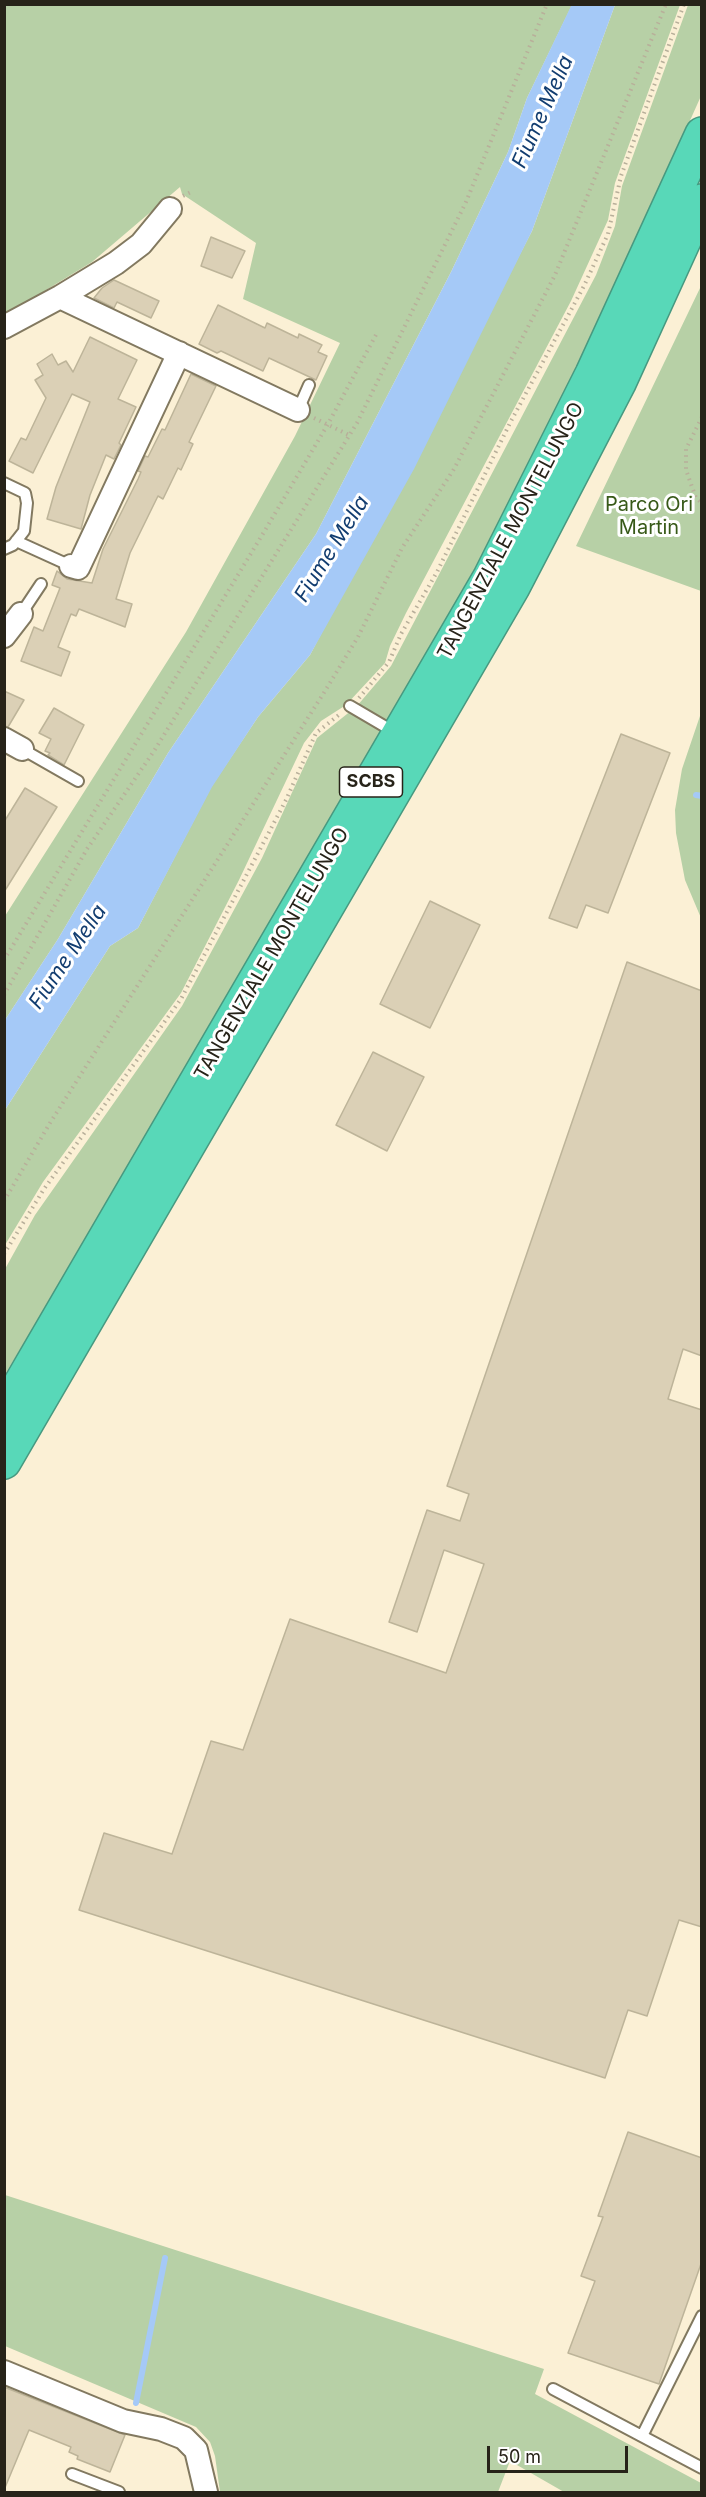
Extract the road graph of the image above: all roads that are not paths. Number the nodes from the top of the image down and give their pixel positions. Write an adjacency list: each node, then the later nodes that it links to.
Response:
1 (702, 134): 17 (highway, TANGENZIALE MONTELUNGO / SCBS)
2 (702, 201): 21 (highway, TANGENZIALE MONTELUNGO / SCBS)
3 (170, 210): 4 (street)
4 (60, 297): 5 (street); 6 (street)
5 (4, 327)
6 (179, 353): 8 (street); 12 (street)
7 (309, 385): 8 (lane)
8 (297, 410)
9 (4, 483): 10 (lane)
10 (16, 541): 11 (lane); 12 (lane)
11 (4, 549)
12 (71, 566)
13 (41, 584): 14 (lane)
14 (21, 614): 15 (street)
15 (4, 636)
16 (350, 706): 17 (lane)
17 (399, 735): 20 (highway, TANGENZIALE MONTELUNGO / SCBS)
18 (13, 744): 19 (lane)
19 (78, 781)
20 (4, 1412)
21 (4, 1462)
22 (702, 2316): 25 (lane)
23 (4, 2372): 29 (street)
24 (553, 2389): 25 (lane)
25 (642, 2436): 26 (lane)
26 (702, 2468)
27 (72, 2474): 28 (lane)
28 (119, 2493)
29 (206, 2493)

